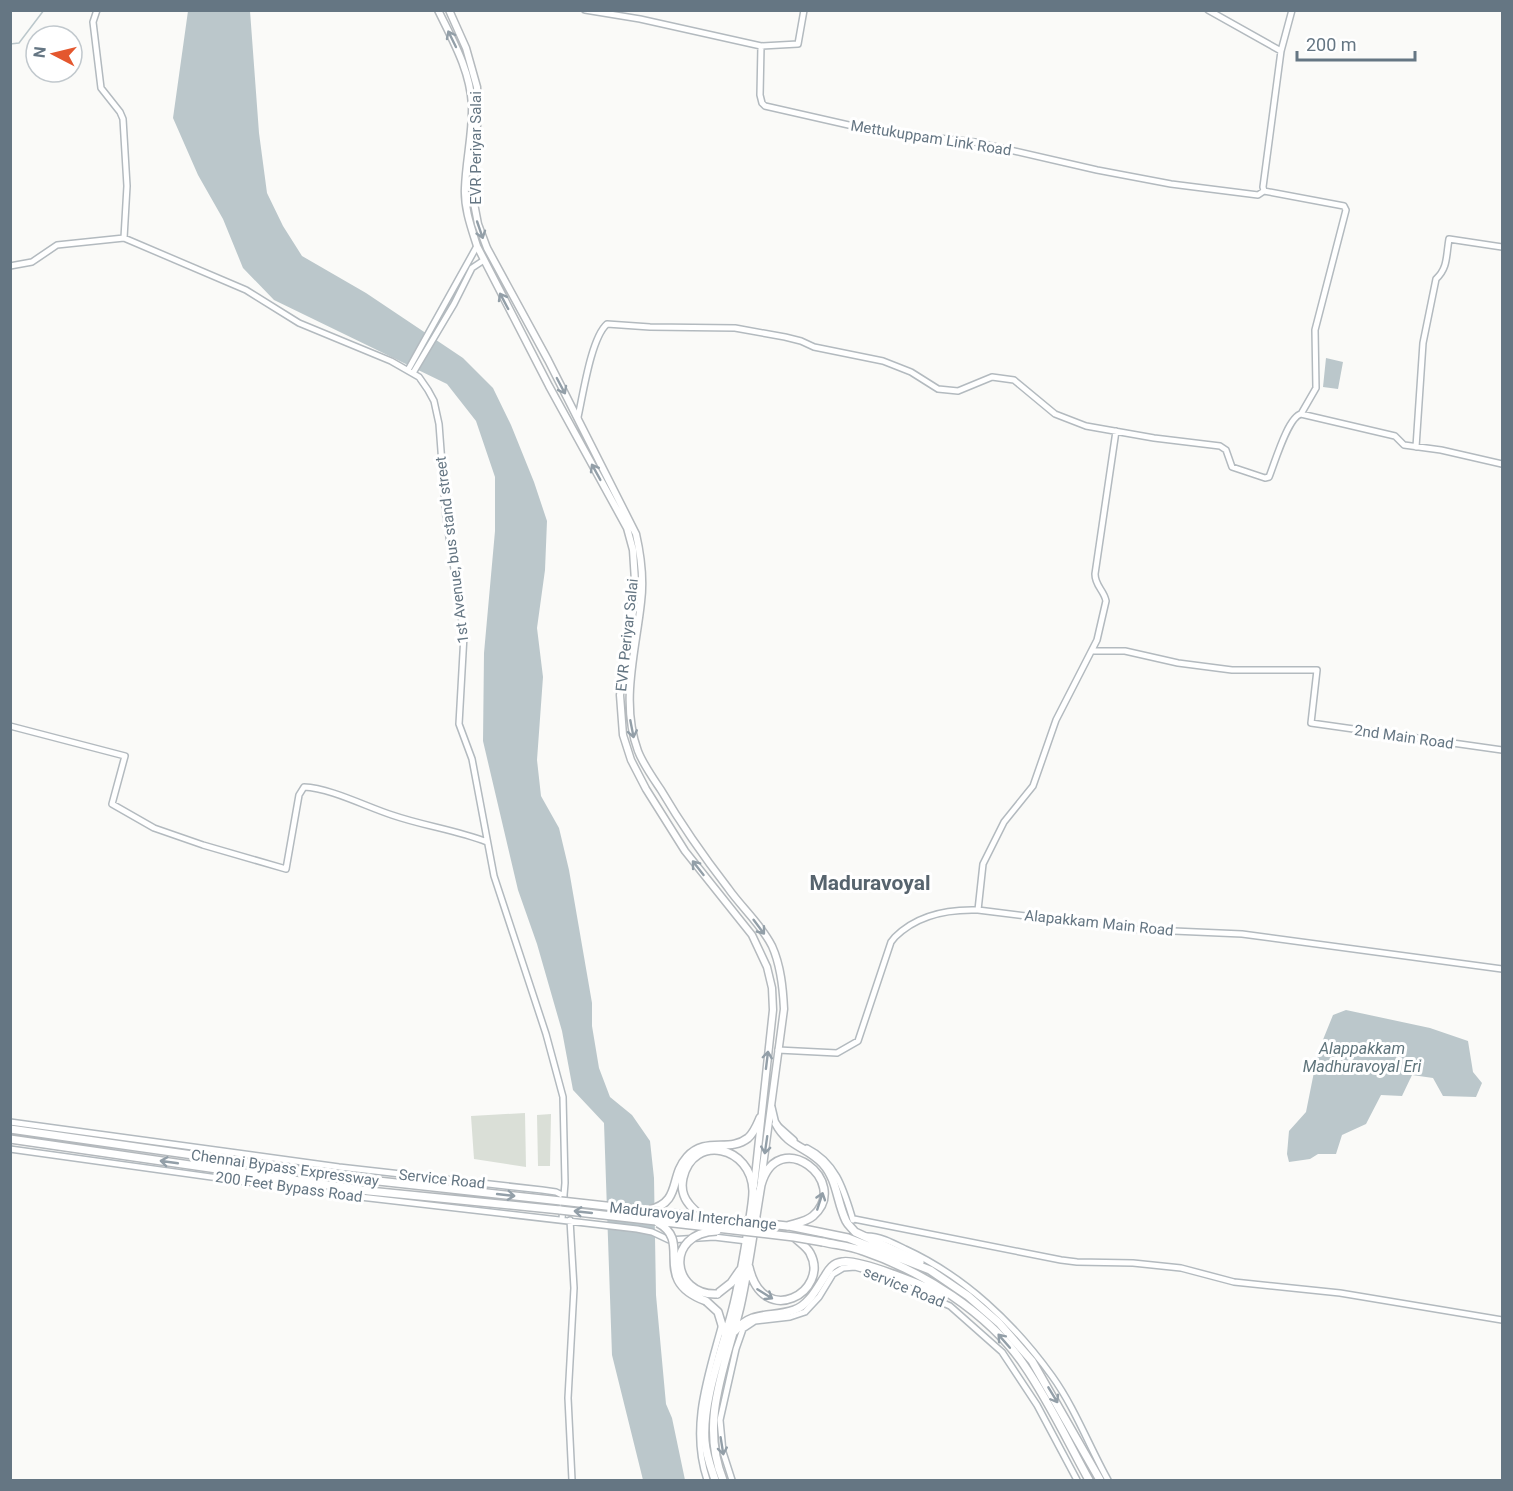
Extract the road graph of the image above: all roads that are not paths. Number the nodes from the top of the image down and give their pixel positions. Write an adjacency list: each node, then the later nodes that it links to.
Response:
1 (97, 10): 11 (street)
2 (438, 10): 12 (main road, EVR Periyar Salai, one-way to 2)
3 (448, 10): 16 (main road, EVR Periyar Salai, one-way to 16)
4 (585, 10): 8 (street)
5 (804, 10): 8 (street)
6 (1208, 10): 9 (street)
7 (1292, 10): 9 (street)
8 (761, 46): 10 (street, Mettukuppam Link Road)
9 (1281, 51): 10 (street)
10 (1264, 190): 20 (street, Mettukuppam Link Road)
11 (124, 238): 15 (street, 1st Avenue, bus stand street); 19 (street, 1st Avenue, bus stand street)
12 (477, 246): 14 (main road, EVR Periyar Salai); 17 (street)
13 (1503, 247): 23 (street)
14 (481, 262): 17 (street); 18 (main road, EVR Periyar Salai, one-way to 14)
15 (10, 266)
16 (548, 360): 18 (main road); 21 (main road, EVR Periyar Salai, one-way to 21)
17 (415, 364): 19 (street)
18 (538, 366): 25 (main road, EVR Periyar Salai, one-way to 18)
19 (410, 371): 29 (street, 1st Avenue, bus stand street)
20 (1301, 414): 22 (street, Mettukuppam Link Road); 23 (street)
21 (578, 417): 22 (street); 25 (main road, EVR Periyar Salai)
22 (1116, 431): 26 (street)
23 (1416, 447): 24 (street)
24 (1499, 463)
25 (635, 618): 30 (main road, EVR Periyar Salai, one-way to 30); 31 (main road, EVR Periyar Salai, one-way to 25)
26 (1093, 651): 28 (street, 2nd Main Road); 32 (street)
27 (10, 726): 29 (street)
28 (1500, 750)
29 (487, 842): 45 (street, 1st Avenue, bus stand street)
30 (723, 882): 31 (main road); 34 (main road, EVR Periyar Salai, one-way to 34)
31 (714, 888): 36 (main road, EVR Periyar Salai, one-way to 31)
32 (978, 910): 33 (street, Alapakkam Main Road); 34 (street, Alapakkam Main Road)
33 (1503, 969)
34 (778, 1050): 35 (main road, EVR Periyar Salai)
35 (772, 1106): 38 (street); 43 (main road, EVR Periyar Salai, one-way to 43)
36 (760, 1118): 42 (highway); 44 (main road, EVR Periyar Salai)
37 (10, 1122): 45 (street, Service Road)
38 (776, 1124): 50 (street); 54 (highway)
39 (10, 1129): 45 (highway, Chennai Bypass Expressway, one-way to 45)
40 (10, 1139): 46 (highway, Chennai Bypass Expressway, one-way to 40)
41 (10, 1149): 49 (street, 200 Feet Bypass Road)
42 (728, 1149): 44 (highway); 47 (highway); 48 (highway)
43 (760, 1185): 53 (highway, one-way to 43); 59 (highway)
44 (753, 1191): 58 (highway)
45 (562, 1199): 47 (highway, Maduravoyal Interchange, bridge); 49 (street)
46 (560, 1210): 52 (highway, Maduravoyal Interchange, one-way to 46, bridge)
47 (646, 1211): 48 (highway, Maduravoyal Interchange, bridge)
48 (702, 1217): 53 (highway, Maduravoyal Interchange, bridge)
49 (562, 1219): 51 (street, 200 Feet Bypass Road)
50 (854, 1219): 54 (street); 62 (street)
51 (570, 1220): 58 (street, 200 Feet Bypass Road); 66 (street)
52 (647, 1220): 55 (highway, Maduravoyal Interchange, bridge); 63 (highway, bridge)
53 (787, 1226): 60 (highway, Maduravoyal Interchange)
54 (852, 1228): 56 (highway)
55 (735, 1230): 57 (highway, Maduravoyal Interchange, bridge); 59 (highway, bridge)
56 (862, 1235): 60 (highway); 74 (street)
57 (794, 1237): 59 (highway, one-way to 57); 61 (highway, Maduravoyal Interchange, bridge)
58 (747, 1241): 59 (highway)
59 (745, 1266): 64 (highway)
60 (930, 1270): 73 (highway, one-way to 73)
61 (963, 1303): 64 (highway); 72 (highway, one-way to 61)
62 (1503, 1320)
63 (722, 1323): 64 (highway); 65 (street)
64 (732, 1337): 65 (highway); 69 (highway); 70 (street, one-way to 70); 71 (street, service Road)
65 (713, 1370): 67 (street); 68 (highway)
66 (572, 1480)
67 (707, 1480)
68 (715, 1480)
69 (723, 1480)
70 (732, 1480)
71 (1077, 1480)
72 (1089, 1480)
73 (1100, 1480)
74 (1108, 1480)

